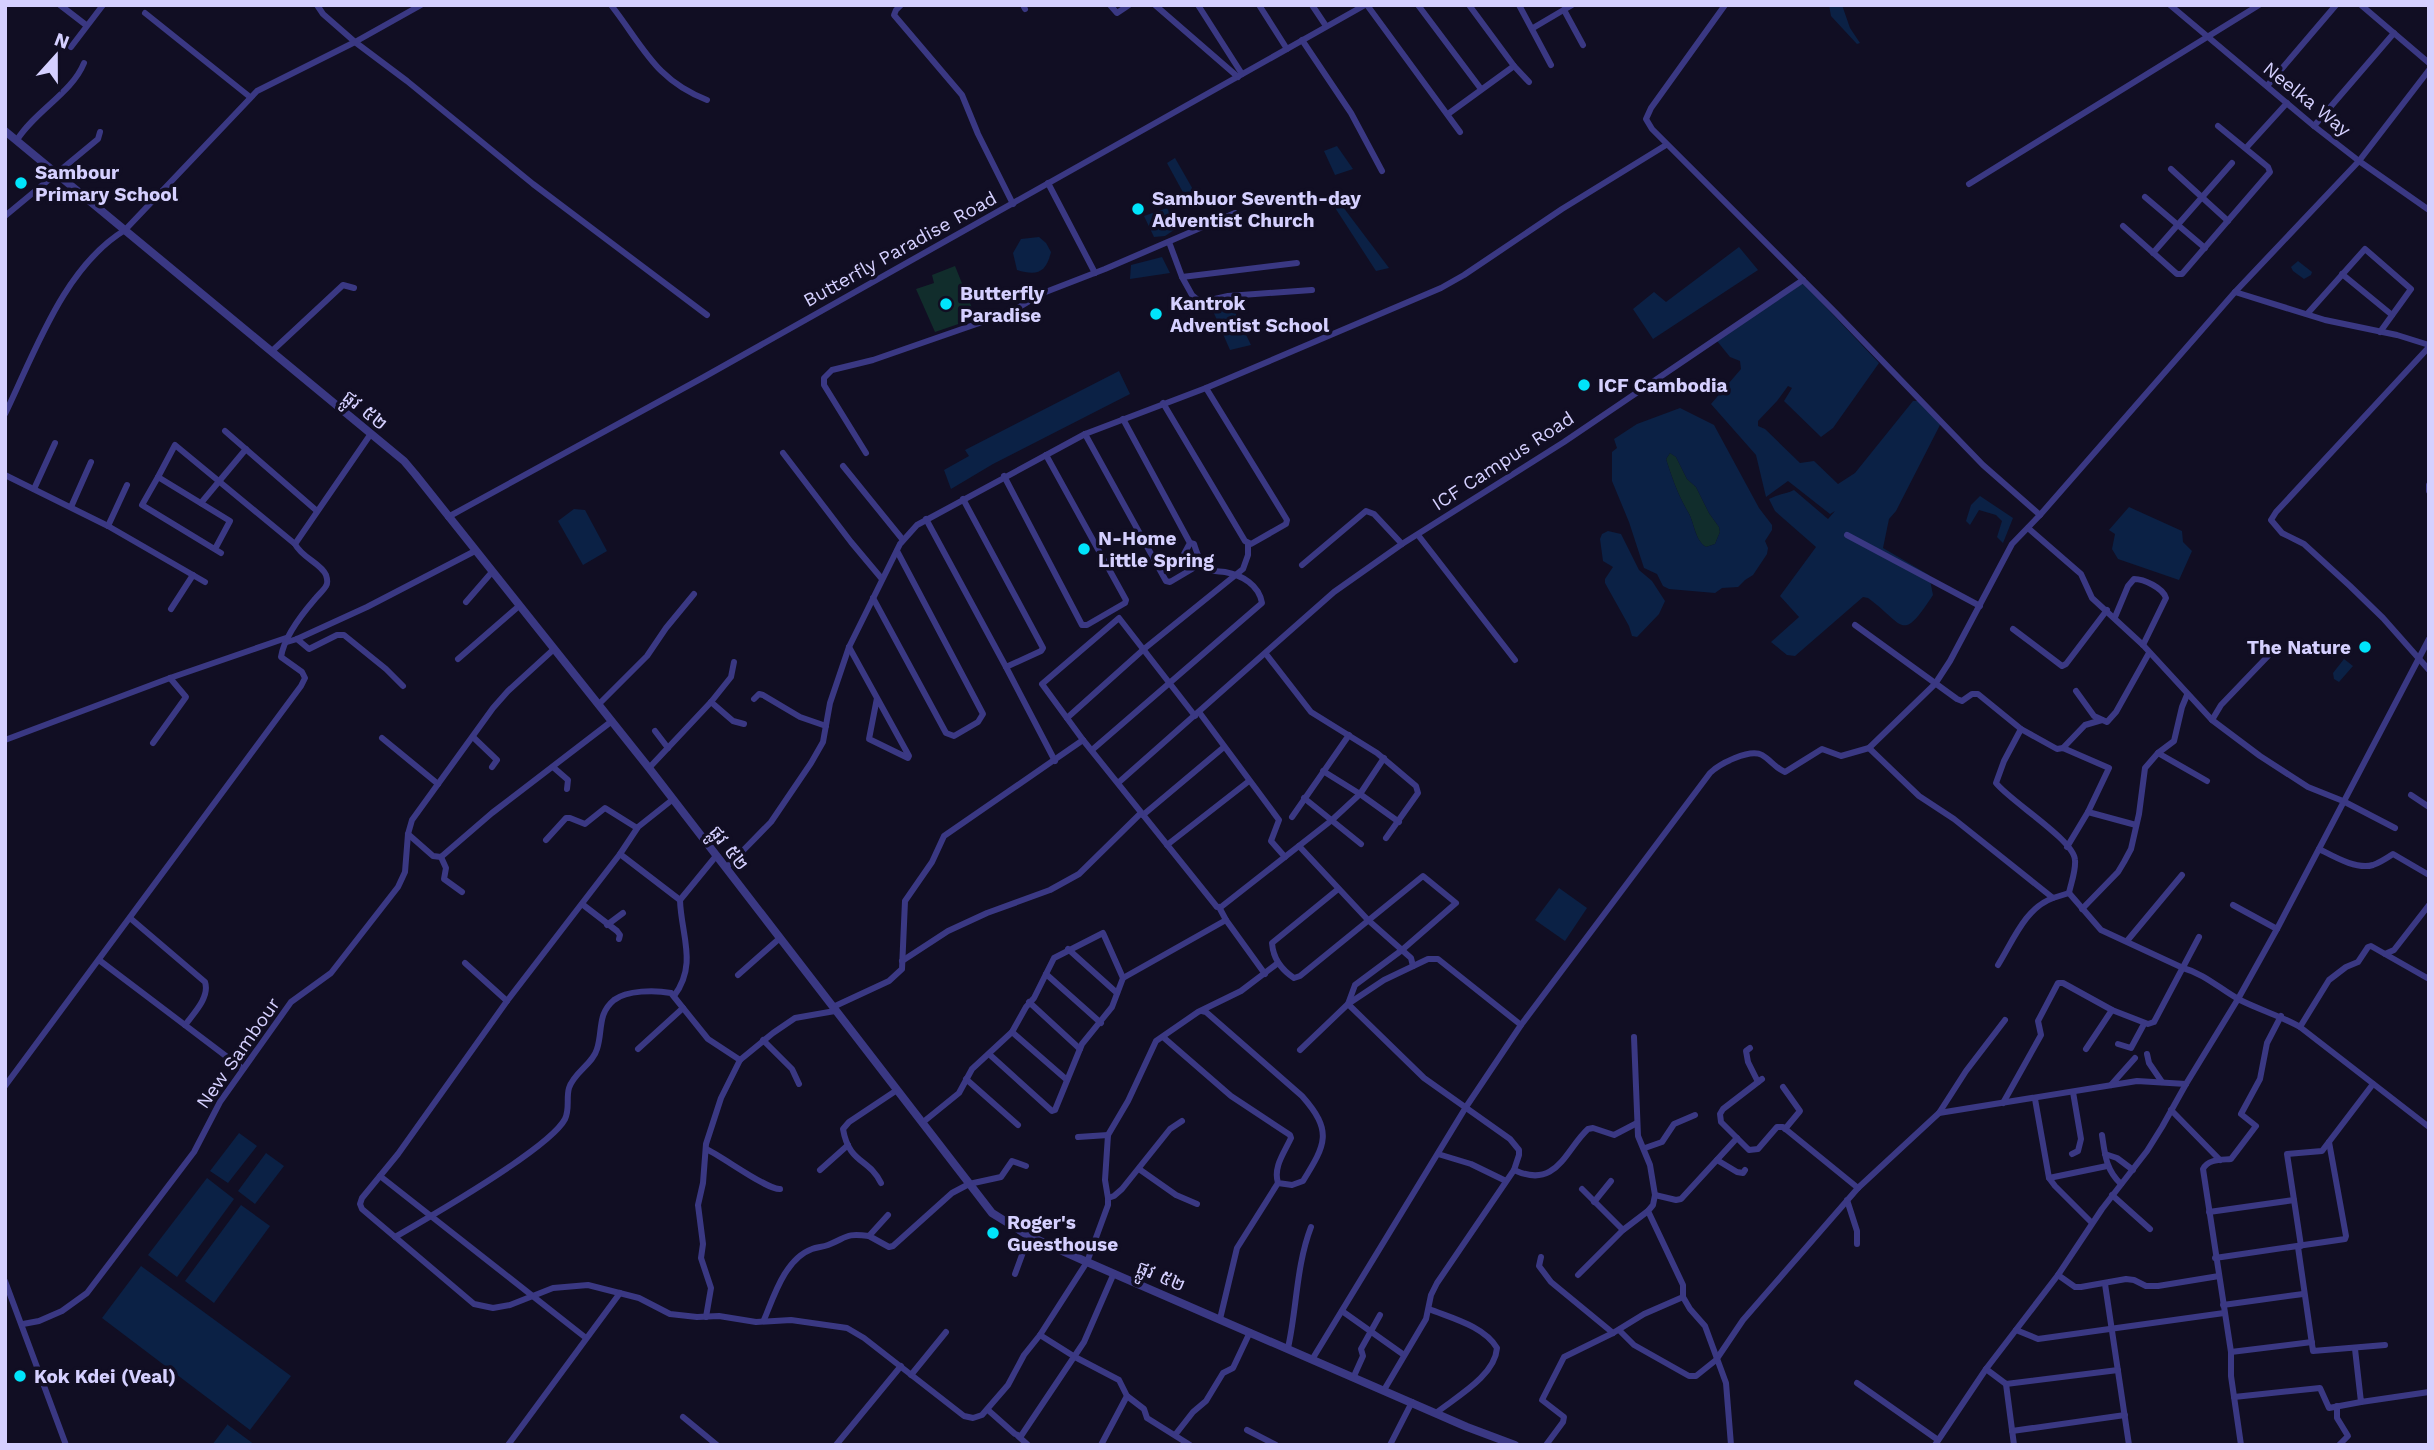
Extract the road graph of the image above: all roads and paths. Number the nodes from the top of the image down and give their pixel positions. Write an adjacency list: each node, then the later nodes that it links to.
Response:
1 (60, 5): 27 (street)
2 (103, 5): 27 (street)
3 (311, 5): 26 (street)
4 (317, 5): 26 (street)
5 (421, 5): 33 (street)
6 (611, 5): 47 (street)
7 (901, 5): 67 (street)
8 (1110, 5): 9 (street)
9 (1129, 5)
10 (1155, 5): 42 (street)
11 (1198, 5): 42 (street)
12 (1259, 5): 36 (street)
13 (1312, 5): 28 (street)
14 (1366, 5): 28 (street, Butterfly Paradise Road); 49 (street)
15 (1418, 5): 45 (street)
16 (1469, 5): 40 (street)
17 (1519, 5): 29 (street)
18 (1572, 5): 24 (street)
19 (1725, 5): 56 (street)
20 (2170, 5): 31 (street, Neelka Way)
21 (2259, 5): 31 (street)
22 (2336, 5): 44 (street)
23 (2361, 5): 30 (street)
24 (1564, 10): 29 (street); 34 (street)
25 (145, 13): 46 (street)
26 (323, 14): 33 (street)
27 (86, 25): 35 (street)
28 (1326, 26): 32 (street, Butterfly Paradise Road)
29 (1533, 28): 39 (street)
30 (2394, 33): 38 (street); 51 (street)
31 (2206, 36): 44 (street, Neelka Way); 64 (street)
32 (1302, 40): 36 (street, Butterfly Paradise Road); 61 (street)
33 (355, 42): 46 (street); 87 (street)
34 (1583, 45)
35 (71, 47)
36 (1287, 48): 42 (street, Butterfly Paradise Road)
37 (84, 63): 55 (street)
38 (2429, 63)
39 (1551, 65)
40 (1514, 66): 43 (street); 45 (street)
41 (2429, 70): 58 (street)
42 (1240, 75): 63 (street, Butterfly Paradise Road)
43 (1529, 82)
44 (2267, 86): 48 (street, Neelka Way)
45 (1481, 89): 49 (street)
46 (250, 97): 74 (street)
47 (707, 100)
48 (2287, 103): 51 (street, Neelka Way); 57 (street)
49 (1448, 114): 54 (street)
50 (2218, 126): 57 (street)
51 (2314, 127): 58 (street, Neelka Way)
52 (5, 131): 55 (street, ផ្លូវ ៥២)
53 (100, 132): 62 (street)
54 (1460, 132)
55 (17, 140): 62 (street, ផ្លូវ ៥២)
56 (1666, 145): 82 (street); 92 (street)
57 (2246, 148): 71 (street)
58 (2359, 161): 68 (street, Neelka Way); 85 (street)
59 (2231, 163): 66 (street)
60 (2171, 169): 66 (street)
61 (1382, 171)
62 (58, 173): 70 (street); 74 (street, ផ្លូវ ៥២)
63 (1048, 183): 67 (street, Butterfly Paradise Road); 79 (street)
64 (1969, 184)
65 (2145, 197): 72 (street)
66 (2202, 197): 71 (street); 72 (street)
67 (1013, 204): 119 (street, Butterfly Paradise Road)
68 (2429, 209)
69 (1235, 213): 75 (street)
70 (5, 216)
71 (2228, 221): 76 (street)
72 (2177, 225): 76 (street); 77 (street)
73 (2123, 226): 77 (street)
74 (125, 230): 91 (street, ផ្លូវ ៥២); 94 (street)
75 (1169, 242): 79 (street); 81 (street)
76 (2205, 248): 77 (street)
77 (2153, 253)
78 (1297, 262): 81 (street)
79 (1095, 273): 102 (street)
80 (2342, 274): 86 (street); 88 (street); 88 (street)
81 (1182, 277): 84 (street)
82 (1803, 280): 118 (street); 123 (street, ICF Campus Road)
83 (354, 288): 91 (street)
84 (1312, 290)
85 (2235, 292): 86 (street); 118 (street)
86 (2308, 313): 89 (street)
87 (707, 315)
88 (2392, 315): 89 (street)
89 (2380, 332): 90 (street)
90 (2429, 346): 158 (street)
91 (271, 352): 98 (street, ផ្លូវ ៥២)
92 (1206, 388): 93 (street); 128 (street)
93 (1163, 404): 95 (street); 128 (street)
94 (5, 414)
95 (1124, 419): 97 (street); 126 (street)
96 (225, 431): 100 (street)
97 (1085, 434): 103 (street); 126 (street)
98 (370, 435): 117 (street); 119 (street, ផ្លូវ ៥២)
99 (55, 443): 112 (street)
100 (246, 449): 109 (street); 117 (street)
101 (783, 453): 136 (street)
102 (866, 453)
103 (1046, 455): 107 (street); 107 (street)
104 (92, 462): 116 (street)
105 (843, 466): 125 (street)
106 (5, 475): 112 (street)
107 (1004, 476): 114 (street)
108 (158, 477): 109 (street); 115 (street); 115 (street)
109 (220, 481): 115 (street); 127 (street)
110 (127, 485): 121 (street)
111 (2429, 485): 113 (street)
112 (34, 489): 116 (street)
113 (2429, 491)
114 (963, 499): 120 (street); 162 (street)
115 (201, 503)
116 (71, 508): 121 (street)
117 (317, 511): 127 (street)
118 (2040, 515): 122 (street)
119 (448, 517): 130 (street, ផ្លូវ ៥២)
120 (926, 519): 125 (street); 162 (street)
121 (108, 526): 135 (street)
122 (2028, 528): 142 (street); 144 (street)
123 (1418, 534): 129 (street, ICF Campus Road); 160 (street)
124 (1847, 535): 142 (street)
125 (903, 540): 131 (street)
126 (1190, 543): 134 (street)
127 (295, 544): 150 (street)
128 (1248, 544): 134 (street)
129 (1402, 544): 132 (street); 156 (street, ICF Campus Road)
130 (475, 551): 133 (street, ផ្លូវ ៥២); 148 (street)
131 (897, 551): 136 (street); 139 (street)
132 (1302, 565)
133 (492, 572): 140 (street); 141 (street, ផ្លូវ ៥២)
134 (1236, 574): 154 (street); 165 (street)
135 (193, 575): 137 (street); 143 (street)
136 (882, 579): 139 (street)
137 (205, 582)
138 (694, 594): 173 (street)
139 (873, 598): 152 (street)
140 (466, 602)
141 (519, 606): 153 (street, ផ្លូវ ៥២); 159 (street)
142 (1979, 606): 166 (street)
143 (171, 609)
144 (2108, 610): 145 (street); 147 (street)
145 (2115, 617): 151 (street); 151 (street)
146 (1855, 625): 166 (street)
147 (2013, 629)
148 (297, 639): 150 (street); 167 (street)
149 (2429, 639): 158 (street)
150 (287, 640): 164 (street); 246 (street)
151 (2143, 645): 155 (street)
152 (849, 647): 170 (street); 180 (street)
153 (554, 649): 173 (street, ផ្លូវ ៥២); 184 (street, New Sambour)
154 (1144, 649): 165 (street); 175 (street); 175 (street)
155 (2149, 653): 169 (street); 176 (street)
156 (1266, 654): 174 (street, ICF Campus Road); 183 (street)
157 (2268, 656): 177 (street)
158 (2418, 658): 163 (street); 210 (street)
159 (458, 659)
160 (1515, 660)
161 (734, 663): 172 (street)
162 (1006, 667): 196 (street)
163 (2429, 670)
164 (170, 678): 186 (street); 188 (street)
165 (1170, 682): 174 (street); 193 (street)
166 (1935, 684): 181 (street); 191 (street)
167 (403, 686)
168 (2076, 691): 176 (street)
169 (2187, 695): 177 (street); 194 (street)
170 (877, 698): 170 (street)
171 (754, 699): 180 (street)
172 (711, 702): 179 (street); 190 (street)
173 (598, 705): 178 (street, ផ្លូវ ៥២)
174 (1197, 714): 189 (street); 203 (street, ICF Campus Road)
175 (1067, 718): 187 (street)
176 (2102, 720): 192 (street)
177 (2213, 720): 210 (street)
178 (612, 721): 198 (street); 199 (street, ផ្លូវ ៥២)
179 (744, 724)
180 (826, 726): 232 (street)
181 (2021, 729): 192 (street); 226 (street)
182 (655, 731): 190 (street)
183 (1349, 735): 195 (street); 200 (street)
184 (473, 737): 197 (street); 204 (street, New Sambour)
185 (382, 738): 204 (street)
186 (5, 740)
187 (1083, 740): 193 (street); 196 (street)
188 (153, 743)
189 (1224, 747): 202 (street); 213 (street)
190 (668, 748): 199 (street)
191 (1869, 748): 238 (street); 284 (street)
192 (2063, 748): 212 (street)
193 (1091, 750): 203 (street)
194 (2158, 753): 201 (street); 217 (street)
195 (1384, 758): 206 (street); 216 (street)
196 (1055, 761): 259 (street)
197 (492, 767)
198 (553, 767): 205 (street); 230 (street)
199 (649, 768): 209 (street, ផ្លូវ ៥២)
200 (1323, 771): 206 (street); 208 (street)
201 (2207, 781)
202 (1249, 782): 224 (street); 231 (street)
203 (1118, 783): 213 (street)
204 (438, 784): 220 (street, New Sambour)
205 (567, 789)
206 (1360, 794): 215 (street); 216 (street)
207 (2411, 795): 211 (street)
208 (1304, 798): 214 (street); 215 (street)
209 (672, 800): 218 (street); 229 (street, ផ្លូវ ៥២)
210 (2343, 801): 219 (street); 227 (street)
211 (2429, 807)
212 (2088, 811): 217 (street); 226 (street)
213 (1142, 814): 224 (street); 259 (street)
214 (1292, 817)
215 (1332, 820): 223 (street); 225 (street)
216 (1399, 822): 221 (street)
217 (2136, 825): 244 (street)
218 (637, 828): 222 (street); 228 (street)
219 (2395, 828)
220 (408, 834): 230 (street); 301 (street, New Sambour)
221 (1386, 838)
222 (546, 840)
223 (1361, 844)
224 (1167, 845): 243 (street)
225 (1299, 846): 231 (street); 235 (street)
226 (2067, 847): 237 (street)
227 (2319, 849): 234 (street); 250 (street)
228 (620, 854): 239 (street); 240 (street)
229 (716, 856): 232 (street, ផ្លូវ ៥២); 239 (street)
230 (441, 857): 236 (street)
231 (1285, 857): 243 (street)
232 (726, 869): 252 (street, ផ្លូវ ៥២)
233 (2182, 875): 254 (street)
234 (2429, 875)
235 (1338, 890): 248 (street); 261 (street)
236 (462, 892)
237 (2069, 893): 238 (street); 244 (street)
238 (2053, 898): 262 (street)
239 (680, 900): 271 (street)
240 (582, 904): 249 (street); 273 (street)
241 (2233, 905): 250 (street)
242 (2429, 905): 257 (street)
243 (1219, 907): 247 (street)
244 (2082, 909): 254 (street)
245 (623, 913): 249 (street)
246 (130, 918): 258 (street); 285 (street)
247 (1226, 920): 266 (street); 268 (street)
248 (1368, 920): 256 (street); 256 (street); 261 (street)
249 (607, 925): 253 (street)
250 (2277, 929): 272 (street)
251 (2199, 937): 264 (street)
252 (780, 938): 267 (street); 277 (street, ផ្លូវ ៥២)
253 (619, 939)
254 (2127, 941): 264 (street)
255 (1068, 949): 265 (street); 268 (street); 270 (street)
256 (1402, 950): 263 (street); 275 (street)
257 (2385, 954): 269 (street); 286 (street)
258 (99, 960): 285 (street); 309 (street)
259 (902, 961): 277 (street)
260 (465, 963): 273 (street)
261 (1278, 963): 266 (street)
262 (1998, 965)
263 (1413, 966): 275 (street); 284 (street)
264 (2183, 968): 272 (street); 283 (street)
265 (1046, 974): 274 (street); 282 (street)
266 (1265, 974): 279 (street)
267 (738, 975)
268 (1123, 978): 270 (street)
269 (2429, 979)
270 (1117, 993): 282 (street)
271 (674, 996): 276 (street); 367 (street)
272 (2238, 999): 280 (street); 306 (street)
273 (508, 1001): 346 (street)
274 (1029, 1002): 287 (street); 294 (street)
275 (1348, 1004): 296 (street); 315 (street)
276 (683, 1008): 293 (street); 300 (street)
277 (834, 1009): 290 (street); 311 (street, ផ្លូវ ៥២)
278 (2112, 1010): 283 (street); 295 (street); 314 (street)
279 (1202, 1011): 288 (street); 352 (street)
280 (2281, 1016): 286 (street); 338 (street)
281 (2005, 1020): 317 (street)
282 (1101, 1023): 294 (street)
283 (2144, 1024): 291 (street)
284 (1521, 1025): 315 (street)
285 (185, 1026): 301 (street)
286 (2300, 1027): 307 (street)
287 (1012, 1031): 297 (street); 303 (street)
288 (1163, 1037): 326 (street); 352 (street)
289 (1634, 1037): 322 (street)
290 (763, 1040): 300 (street); 305 (street)
291 (2118, 1044)
292 (1750, 1048): 329 (street)
293 (638, 1049)
294 (1080, 1049): 303 (street)
295 (2087, 1049)
296 (1300, 1050)
297 (989, 1054): 302 (street); 303 (street)
298 (2147, 1054): 304 (street)
299 (2135, 1058): 308 (street)
300 (740, 1060): 333 (street)
301 (243, 1069): 398 (street, New Sambour)
302 (966, 1079): 321 (street); 323 (street)
303 (1067, 1080)
304 (2162, 1082): 306 (street); 308 (street)
305 (799, 1084)
306 (2186, 1084): 316 (street)
307 (2373, 1084): 324 (street); 330 (street)
308 (2112, 1085): 312 (street)
309 (5, 1086)
310 (1783, 1087): 325 (street)
311 (897, 1090): 321 (street, ផ្លូវ ៥២); 331 (street)
312 (2073, 1092): 313 (street); 336 (street)
313 (2035, 1098): 314 (street); 347 (street)
314 (2003, 1103): 317 (street)
315 (1466, 1107): 335 (street); 343 (street)
316 (2171, 1111): 338 (street); 345 (street)
317 (1940, 1113): 354 (street)
318 (1695, 1115): 332 (street)
319 (2429, 1116): 324 (street)
320 (1182, 1121): 341 (street)
321 (922, 1123): 351 (street, ផ្លូវ ៥២)
322 (1637, 1123): 332 (street); 343 (street)
323 (1018, 1125)
324 (2426, 1125)
325 (1785, 1129): 329 (street); 354 (street)
326 (1108, 1135): 328 (street); 359 (street)
327 (2102, 1135): 334 (street)
328 (1078, 1137)
329 (1737, 1138): 337 (street)
330 (2329, 1142): 361 (street); 376 (street)
331 (848, 1145): 342 (street); 350 (street)
332 (1645, 1148): 357 (street)
333 (706, 1149): 355 (street); 395 (street)
334 (2105, 1153): 340 (street); 345 (street)
335 (1438, 1154): 348 (street); 393 (street)
336 (2072, 1154)
337 (1717, 1160): 344 (street); 357 (street)
338 (2220, 1160): 365 (street)
339 (1026, 1166): 351 (street)
340 (2107, 1166): 347 (street); 353 (street)
341 (1139, 1169): 359 (street); 363 (street)
342 (820, 1170)
343 (1514, 1170): 348 (street)
344 (1745, 1170)
345 (2133, 1170): 353 (street)
346 (380, 1176): 367 (street); 374 (street)
347 (2049, 1178): 368 (street)
348 (1506, 1181): 391 (street)
349 (1611, 1181): 362 (street)
350 (881, 1183)
351 (969, 1184): 372 (street); 373 (street, ផ្លូវ ៥២)
352 (1278, 1184): 396 (street)
353 (2121, 1184): 358 (street)
354 (1858, 1188): 360 (street)
355 (780, 1189)
356 (1582, 1189): 362 (street)
357 (1655, 1195): 364 (street)
358 (2112, 1195): 368 (street); 370 (street)
359 (1108, 1198): 379 (street)
360 (1847, 1200): 375 (street); 415 (street)
361 (2294, 1200): 365 (street); 376 (street)
362 (1594, 1202): 371 (street)
363 (1197, 1204)
364 (1648, 1211): 371 (street); 390 (street)
365 (2209, 1212): 378 (street)
366 (888, 1215): 372 (street)
367 (431, 1216): 374 (street); 389 (street)
368 (2092, 1223): 383 (street)
369 (1311, 1227): 409 (street)
370 (2150, 1229)
371 (1623, 1230): 382 (street)
372 (869, 1236): 397 (street)
373 (1029, 1236): 379 (street, ផ្លូវ ៥២); 381 (street)
374 (395, 1237): 389 (street)
375 (1857, 1244)
376 (2299, 1246): 378 (street); 388 (street)
377 (1541, 1258): 402 (street)
378 (2215, 1258): 384 (street)
379 (1087, 1262): 380 (street, ផ្លូវ ៥២); 405 (street)
380 (1114, 1273): 396 (street, ផ្លូវ ៥២); 413 (street)
381 (1015, 1274)
382 (1578, 1275)
383 (2057, 1275): 386 (street); 401 (street)
384 (2219, 1276): 386 (street); 392 (street)
385 (5, 1281): 398 (street)
386 (2105, 1284): 399 (street)
387 (620, 1293): 389 (street); 395 (street); 406 (street)
388 (2303, 1294): 392 (street); 407 (street)
389 (533, 1297): 406 (street)
390 (1683, 1297): 402 (street); 415 (street)
391 (1429, 1309): 412 (street); 431 (street)
392 (2224, 1309): 399 (street); 411 (street)
393 (1342, 1311): 400 (street); 414 (street)
394 (1380, 1315): 400 (street)
395 (706, 1317): 397 (street)
396 (1220, 1319): 404 (street, ផ្លូវ ៥២)
397 (764, 1320): 416 (street)
398 (23, 1324): 439 (street)
399 (2111, 1329): 401 (street); 418 (street)
400 (1371, 1330): 412 (street); 420 (street)
401 (2016, 1330): 417 (street)
402 (1616, 1331): 415 (street); 449 (street)
403 (946, 1332): 419 (street)
404 (1250, 1332): 409 (street, ផ្លូវ ៥២); 436 (street)
405 (1040, 1335): 413 (street); 430 (street)
406 (586, 1338): 440 (street)
407 (2312, 1342): 410 (street); 411 (street)
408 (2385, 1345): 410 (street)
409 (1288, 1348): 414 (street, ផ្លូវ ៥២)
410 (2355, 1349): 428 (street)
411 (2231, 1352): 426 (street)
412 (1404, 1355): 423 (street)
413 (1075, 1357): 425 (street); 437 (street)
414 (1312, 1359): 420 (street, ផ្លូវ ៥២)
415 (1716, 1360): 450 (street)
416 (901, 1366): 419 (street); 442 (street)
417 (1986, 1369): 422 (street); 438 (street)
418 (2118, 1370): 422 (street); 432 (street)
419 (911, 1375): 430 (street)
420 (1354, 1376): 423 (street, ផ្លូវ ៥២)
421 (1857, 1383): 438 (street)
422 (2006, 1384): 435 (street)
423 (1384, 1390): 427 (street, ផ្លូវ ៥២)
424 (2429, 1392): 428 (street)
425 (1127, 1396): 436 (street); 444 (street)
426 (2234, 1397): 429 (street); 453 (street)
427 (1412, 1402): 431 (street, ផ្លូវ ៥២); 447 (street)
428 (2361, 1402): 429 (street)
429 (2337, 1406): 454 (street)
430 (988, 1410): 437 (street)
431 (1437, 1413): 448 (street, ផ្លូវ ៥២)
432 (2125, 1415): 435 (street); 452 (street)
433 (683, 1417): 441 (street)
434 (1247, 1430): 446 (street)
435 (2012, 1431): 451 (street)
436 (1175, 1435): 445 (street)
437 (1018, 1436): 443 (street)
438 (1936, 1443)
439 (66, 1445)
440 (508, 1445)
441 (717, 1445)
442 (836, 1445)
443 (1028, 1445)
444 (1101, 1445)
445 (1190, 1445)
446 (1276, 1445)
447 (1390, 1445)
448 (1515, 1445)
449 (1546, 1445)
450 (1731, 1445)
451 (2014, 1445)
452 (2129, 1445)
453 (2241, 1445)
454 (2339, 1445)

